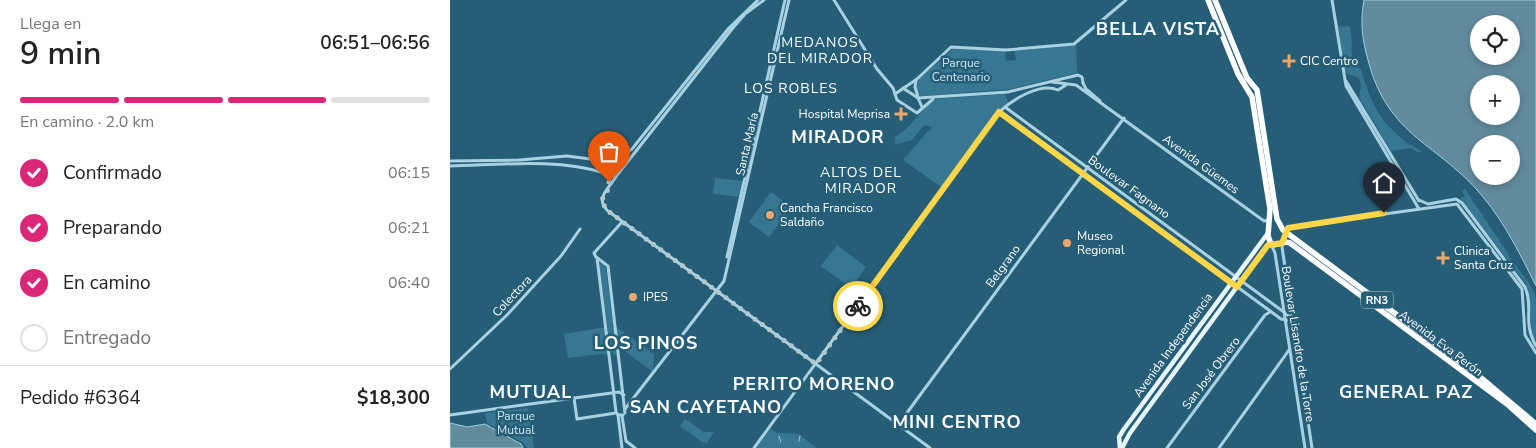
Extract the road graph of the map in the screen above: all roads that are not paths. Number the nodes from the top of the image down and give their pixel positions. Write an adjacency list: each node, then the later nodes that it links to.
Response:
1 (758, 0): 28 (street)
2 (764, 0): 32 (street)
3 (787, 0): 51 (street, Santa María); 55 (street, Santa María)
4 (834, 0): 20 (street)
5 (1126, 0): 14 (street)
6 (1208, 0): 10 (highway)
7 (1215, 0): 9 (highway)
8 (1332, 0): 13 (street)
9 (1242, 67): 10 (highway); 44 (highway)
10 (1236, 70): 40 (highway)
11 (1075, 77): 12 (street); 16 (street, Avenida Güemes); 18 (street)
12 (1068, 78): 15 (street); 17 (street)
13 (1344, 78): 36 (street); 36 (street)
14 (917, 79): 19 (street); 21 (street)
15 (1052, 82): 17 (street); 22 (street)
16 (1083, 83): 18 (street); 26 (street, Avenida Güemes)
17 (1064, 85): 18 (street); 23 (street)
18 (1075, 85): 26 (street, Avenida Güemes)
19 (901, 88): 20 (street); 21 (street)
20 (895, 94): 24 (street)
21 (918, 98): 22 (street); 24 (street)
22 (936, 98): 24 (street)
23 (1005, 107): 25 (street); 31 (street, Boulevar Fagnano)
24 (922, 108)
25 (999, 112): 33 (street, Boulevar Fagnano); 64 (street)
26 (1122, 117): 31 (street, Belgrano); 40 (street, Avenida Güemes)
27 (450, 160): 29 (street)
28 (612, 160): 29 (street); 32 (street)
29 (607, 161): 34 (street)
30 (450, 166): 34 (street)
31 (1087, 167): 33 (street, Belgrano); 50 (street, Boulevar Fagnano)
32 (618, 173): 34 (street); 35 (street)
33 (1082, 173): 53 (street, Boulevar Fagnano); 75 (street, Belgrano)
34 (605, 174): 35 (street)
35 (609, 188): 41 (street)
36 (1417, 201): 37 (street); 39 (street)
37 (1454, 201): 38 (street); 39 (street)
38 (1460, 204): 45 (street); 46 (street)
39 (1420, 207): 44 (street)
40 (1270, 218): 43 (highway)
41 (622, 222): 49 (street); 55 (street)
42 (580, 228): 65 (street, Colectora)
43 (1268, 233): 48 (highway); 50 (main road, Avenida Independencia)
44 (1285, 233): 47 (street); 67 (highway, Avenida Eva Perón / RN3)
45 (1486, 235): 46 (street); 61 (street)
46 (1486, 242): 63 (street)
47 (1283, 243): 48 (highway); 59 (street, Boulevar Lisandro de la Torre); 66 (highway, Avenida Eva Perón / RN3)
48 (1271, 244): 52 (main road, Avenida Independencia); 57 (street, Boulevar Lisandro de la Torre)
49 (597, 258): 68 (street); 69 (street)
50 (1236, 277): 52 (street, Boulevar Fagnano); 53 (main road, Avenida Independencia)
51 (724, 281): 55 (street, Santa María); 56 (street)
52 (1242, 281): 54 (main road, Avenida Independencia); 57 (street, Boulevar Fagnano)
53 (1232, 283): 54 (street, Boulevar Fagnano); 78 (main road, Avenida Independencia)
54 (1237, 287): 58 (street, Boulevar Fagnano); 77 (main road, Avenida Independencia)
55 (717, 289): 56 (street); 72 (street, Santa María)
56 (724, 296): 64 (street)
57 (1284, 311): 59 (street, Boulevar Fagnano); 60 (street, Boulevar Lisandro de la Torre)
58 (1271, 312): 60 (street, Boulevar Fagnano); 84 (street, San José Obrero)
59 (1293, 319): 60 (street); 87 (street, Boulevar Lisandro de la Torre)
60 (1283, 320): 62 (street, Boulevar Lisandro de la Torre)
61 (1536, 346)
62 (1289, 347): 85 (street); 86 (street, Boulevar Lisandro de la Torre)
63 (1536, 353)
64 (816, 364): 75 (street); 81 (street)
65 (450, 369)
66 (1480, 384): 67 (highway); 76 (highway, Avenida Eva Perón / RN3)
67 (1492, 385): 74 (highway, Avenida Eva Perón / RN3)
68 (615, 392): 69 (street); 70 (street); 71 (street)
69 (624, 395): 72 (street)
70 (574, 398): 71 (street); 73 (street)
71 (617, 412): 72 (street); 72 (street); 79 (street)
72 (624, 412): 80 (street)
73 (452, 416)
74 (1536, 424)
75 (898, 425): 82 (street)
76 (1536, 430)
77 (1126, 440): 78 (main road); 83 (main road, Avenida Independencia)
78 (1119, 442): 83 (main road, Avenida Independencia)
79 (622, 448)
80 (635, 448)
81 (754, 448)
82 (930, 448)
83 (1121, 448)
84 (1167, 448)
85 (1219, 448)
86 (1304, 448)
87 (1312, 448)

